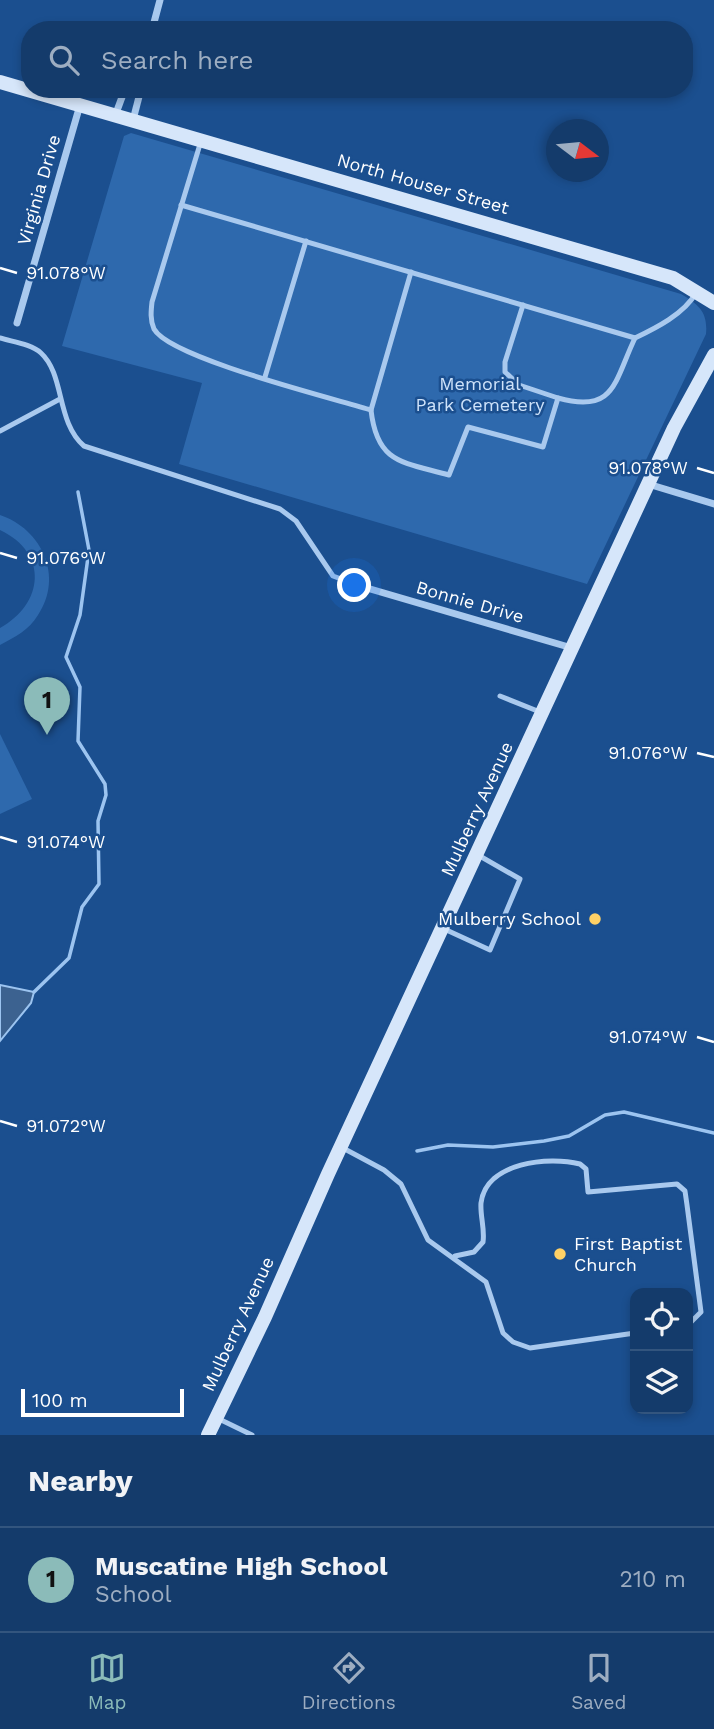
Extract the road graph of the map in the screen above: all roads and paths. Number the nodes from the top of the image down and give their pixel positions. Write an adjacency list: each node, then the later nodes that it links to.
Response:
1 (160, 0): 2 (street)
2 (154, 21)
3 (0, 82): 4 (main road, North Houser Street)
4 (21, 88)
5 (56, 98): 8 (main road, North Houser Street)
6 (122, 98): 9 (street)
7 (139, 98): 10 (street)
8 (80, 105): 9 (main road, North Houser Street); 18 (street, Virginia Drive)
9 (115, 116): 10 (main road, North Houser Street)
10 (133, 121): 11 (main road, North Houser Street)
11 (201, 140): 12 (lane); 15 (main road, North Houser Street)
12 (181, 205): 13 (lane); 22 (lane)
13 (306, 241): 14 (lane); 22 (lane)
14 (411, 272): 17 (lane); 25 (lane)
15 (697, 291): 16 (main road, North Houser Street); 20 (lane)
16 (714, 303)
17 (523, 305): 20 (lane); 23 (lane)
18 (18, 323)
19 (0, 338): 24 (lane)
20 (635, 338): 23 (lane)
21 (714, 355): 27 (main road, Mulberry Avenue)
22 (265, 377): 25 (lane)
23 (558, 398): 25 (lane)
24 (60, 399): 26 (lane); 29 (lane)
25 (370, 410)
26 (0, 430)
27 (648, 484): 28 (street); 30 (main road, Mulberry Avenue)
28 (714, 504)
29 (360, 586): 30 (street, Bonnie Drive)
30 (572, 648): 32 (main road, Mulberry Avenue)
31 (500, 695): 32 (lane)
32 (543, 713): 33 (main road, Mulberry Avenue)
33 (477, 855): 34 (main road, Mulberry Avenue); 34 (lane)
34 (442, 928): 35 (main road, Mulberry Avenue)
35 (341, 1147): 36 (lane); 39 (main road, Mulberry Avenue)
36 (455, 1256): 37 (lane); 38 (lane)
37 (693, 1320)
38 (630, 1334)
39 (216, 1418): 40 (main road, Mulberry Avenue); 41 (lane)
40 (208, 1435)
41 (252, 1435)

